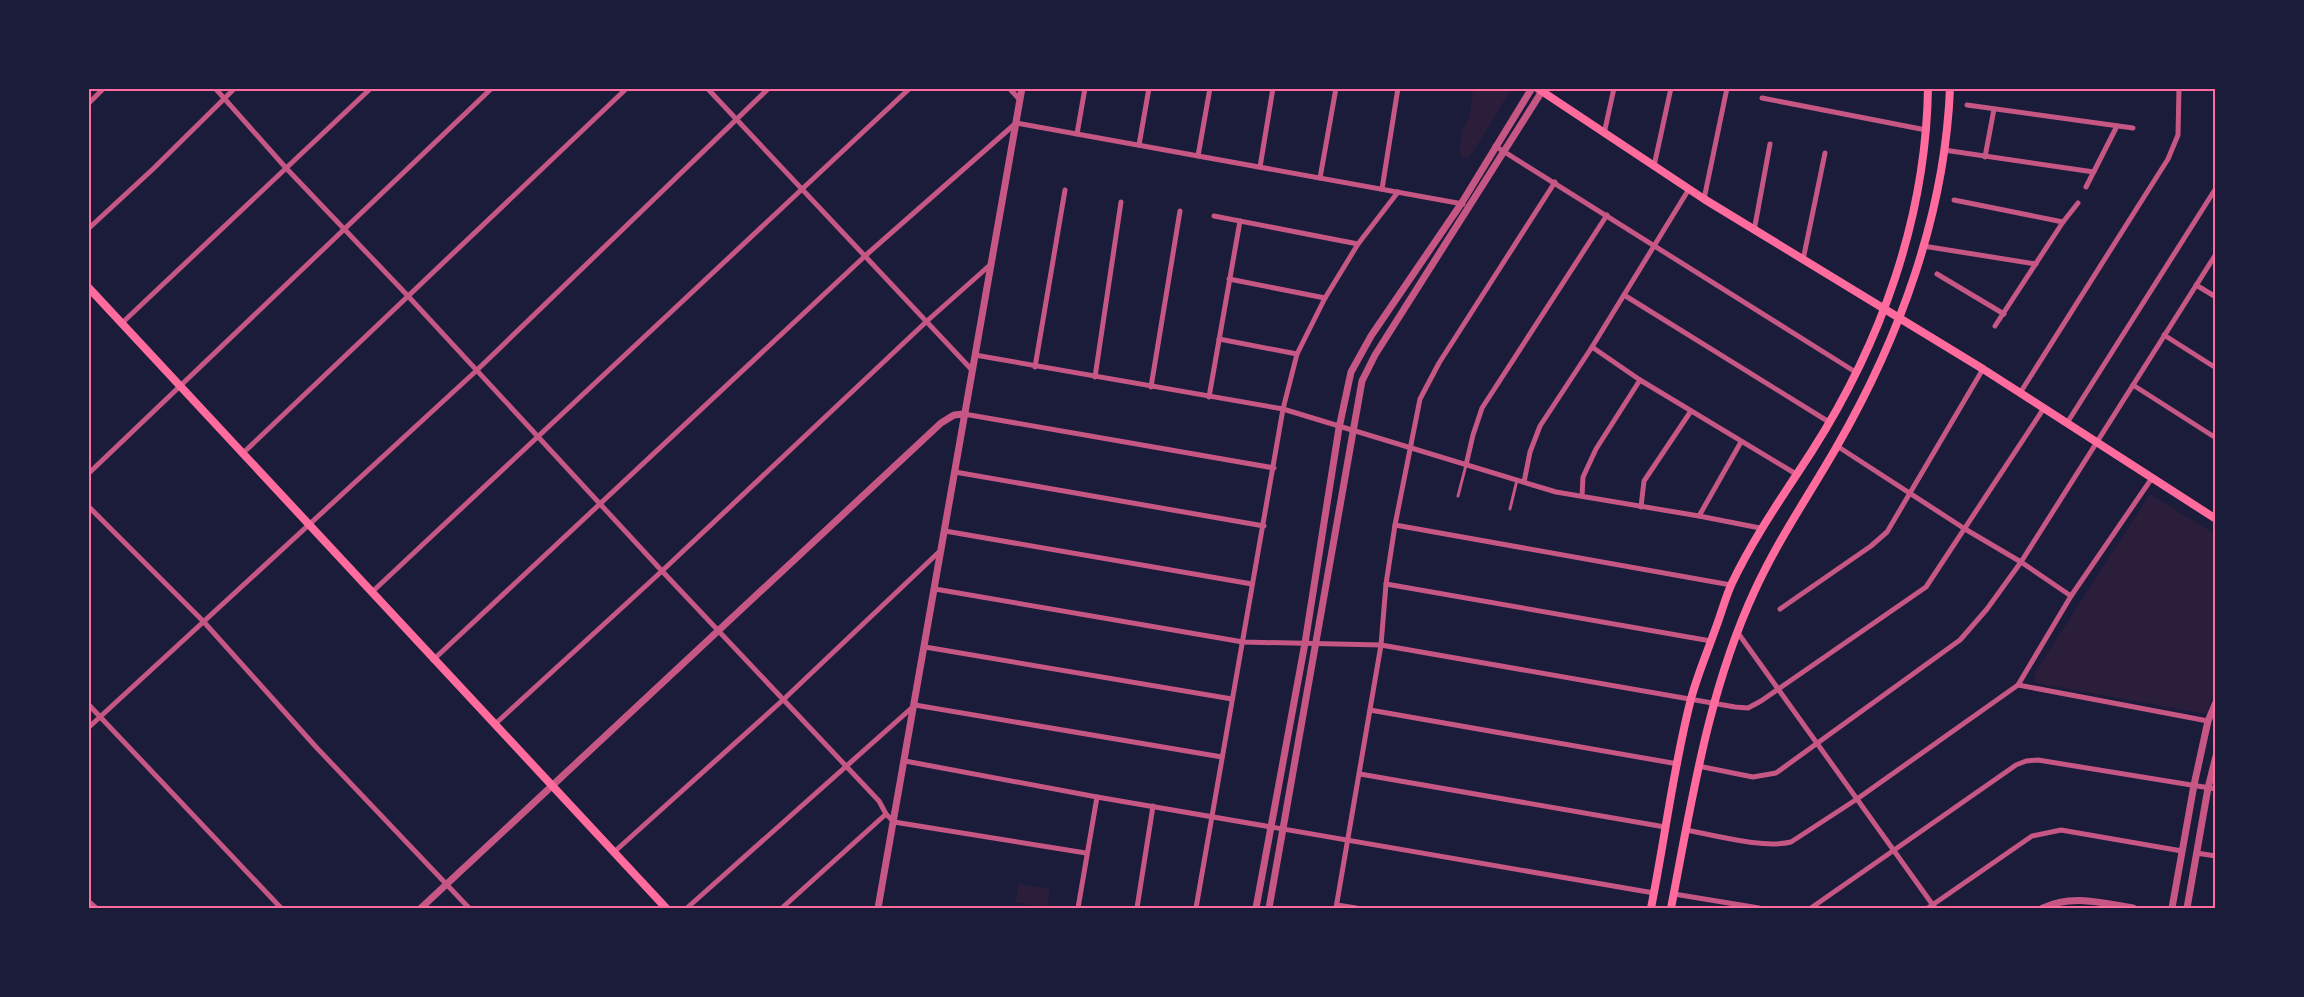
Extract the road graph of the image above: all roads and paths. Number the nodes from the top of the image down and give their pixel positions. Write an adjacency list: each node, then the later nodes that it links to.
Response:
1 (104, 88): 29 (street)
2 (215, 88): 26 (street)
3 (235, 88): 26 (street)
4 (371, 88): 49 (street)
5 (492, 88): 72 (street)
6 (627, 88): 87 (street)
7 (707, 88): 32 (street)
8 (769, 88): 32 (street)
9 (910, 88): 57 (street)
10 (1009, 88): 28 (street)
11 (1022, 88): 28 (street)
12 (1085, 88): 37 (street)
13 (1149, 88): 40 (street)
14 (1210, 88): 45 (street)
15 (1274, 88): 48 (street)
16 (1336, 88): 51 (street)
17 (1398, 88): 55 (street)
18 (1532, 88): 41 (street)
19 (1614, 88): 38 (street)
20 (1671, 88): 47 (street)
21 (1726, 88): 60 (street)
22 (1928, 88): 36 (main road)
23 (1950, 88): 42 (main road)
24 (2179, 88): 112 (street)
25 (1541, 90): 38 (main road); 43 (street)
26 (224, 99): 49 (street); 71 (street)
27 (1762, 99): 36 (street)
28 (1020, 100): 33 (street)
29 (88, 104)
30 (1966, 105): 31 (street)
31 (1994, 109): 34 (street); 46 (street)
32 (736, 119): 57 (street); 105 (street)
33 (1016, 123): 37 (street); 78 (street); 81 (street)
34 (2117, 126): 35 (street); 50 (street)
35 (2133, 128)
36 (1926, 130): 90 (main road)
37 (1077, 134): 40 (street)
38 (1604, 134): 47 (main road)
39 (1770, 144): 73 (street)
40 (1139, 145): 45 (street)
41 (1495, 146): 43 (street); 64 (street)
42 (1944, 150): 46 (street); 76 (main road)
43 (1504, 151): 52 (street); 65 (street)
44 (1825, 153): 79 (street)
45 (1198, 156): 48 (street)
46 (1984, 157): 50 (street)
47 (1654, 166): 56 (main road)
48 (1260, 167): 51 (street)
49 (286, 168): 72 (street); 94 (street)
50 (2094, 172): 53 (street)
51 (1320, 178): 55 (street)
52 (1555, 182): 67 (street); 127 (street)
53 (2086, 187)
54 (2216, 188): 119 (street)
55 (1382, 189): 59 (street)
56 (1689, 189): 60 (main road); 75 (street)
57 (803, 190): 78 (street); 122 (street)
58 (1065, 190): 101 (street)
59 (1398, 192): 64 (street); 74 (street)
60 (1704, 199): 73 (main road)
61 (1954, 200): 70 (street)
62 (1121, 202): 107 (street)
63 (2078, 203): 70 (street)
64 (1461, 204): 65 (street); 120 (street)
65 (1470, 205): 121 (street)
66 (1180, 211): 111 (street)
67 (1607, 215): 75 (street); 129 (street)
68 (1214, 216): 69 (street)
69 (1240, 221): 74 (street); 83 (street)
70 (2063, 222): 80 (street)
71 (88, 229)
72 (345, 230): 87 (street); 110 (street)
73 (1754, 231): 79 (main road)
74 (1358, 244): 88 (street)
75 (1655, 245): 86 (street); 106 (street)
76 (1923, 246): 80 (street); 92 (main road)
77 (2216, 254): 84 (street)
78 (865, 256): 93 (street); 140 (street)
79 (1803, 260): 90 (main road)
80 (2036, 264): 91 (street)
81 (990, 265): 93 (street); 100 (street)
82 (1937, 274): 91 (street)
83 (1229, 279): 88 (street); 97 (street)
84 (2196, 285): 89 (street); 96 (street)
85 (88, 287): 94 (main road)
86 (1624, 295): 98 (street); 118 (street)
87 (408, 296): 105 (street); 128 (street)
88 (1325, 297): 99 (street)
89 (2216, 297)
90 (1885, 310): 92 (main road); 106 (main road)
91 (2004, 314): 95 (street)
92 (1899, 320): 103 (main road); 126 (main road)
93 (927, 321): 104 (street); 154 (street)
94 (122, 323): 110 (main road)
95 (1995, 326)
96 (2164, 335): 102 (street); 109 (street)
97 (1219, 339): 99 (street); 113 (street)
98 (1592, 347): 108 (street); 136 (street)
99 (1297, 354): 115 (street)
100 (975, 355): 101 (street); 104 (street)
101 (1035, 367): 107 (street)
102 (2216, 368)
103 (1983, 369): 112 (main road); 137 (street)
104 (972, 370): 117 (street)
105 (476, 371): 122 (street); 147 (street)
106 (1857, 372): 118 (main road)
107 (1095, 377): 111 (street)
108 (1640, 380): 116 (street); 139 (street)
109 (2133, 385): 123 (street); 125 (street)
110 (180, 387): 128 (main road); 132 (street)
111 (1151, 387): 113 (street)
112 (2020, 393): 114 (main road)
113 (1209, 397): 115 (street)
114 (2044, 408): 119 (main road); 150 (street)
115 (1283, 409): 120 (street); 130 (street)
116 (1690, 411): 124 (street); 142 (street)
117 (964, 414): 130 (street); 131 (street); 163 (street)
118 (1829, 422): 133 (main road)
119 (2067, 423): 125 (main road)
120 (1339, 428): 121 (street); 167 (street)
121 (1352, 431): 127 (street); 168 (street)
122 (538, 436): 140 (street); 159 (street)
123 (2216, 438)
124 (1741, 442): 133 (street); 144 (street)
125 (2096, 442): 134 (main road); 153 (street)
126 (1837, 446): 137 (street); 164 (main road)
127 (1409, 449): 129 (street); 146 (street)
128 (242, 454): 147 (main road)
129 (1466, 465): 135 (street); 138 (lane)
130 (1274, 468): 148 (street)
131 (955, 472): 148 (street); 151 (street)
132 (88, 474)
133 (1796, 474): 149 (main road)
134 (2152, 478): 145 (main road); 160 (street)
135 (1517, 480): 136 (street); 143 (lane)
136 (1524, 482): 139 (street)
137 (1909, 493): 150 (street); 161 (street)
138 (1458, 496)
139 (1582, 496): 142 (street)
140 (601, 504): 154 (street); 171 (street)
141 (88, 506): 162 (street)
142 (1641, 507): 144 (street)
143 (1510, 509)
144 (1700, 516): 149 (street)
145 (2216, 519)
146 (1395, 525): 156 (street); 157 (street)
147 (309, 526): 159 (main road); 162 (street)
148 (1264, 526): 155 (street)
149 (1760, 528): 157 (main road)
150 (1965, 529): 153 (street); 173 (street)
151 (945, 531): 152 (street); 155 (street)
152 (942, 550): 158 (street); 175 (street)
153 (2021, 562): 160 (street); 186 (street)
154 (662, 571): 163 (street); 184 (street)
155 (1252, 584): 166 (street)
156 (1386, 584): 165 (street); 169 (street)
157 (1731, 585): 165 (main road)
158 (935, 589): 166 (street); 170 (street)
159 (371, 593): 171 (main road)
160 (2070, 596): 172 (street)
161 (1780, 609)
162 (203, 621): 182 (street); 214 (street)
163 (720, 630): 175 (street); 195 (street)
164 (1738, 633): 173 (street); 178 (main road)
165 (1711, 641): 174 (main road)
166 (1243, 642): 167 (street); 176 (street)
167 (1305, 643): 168 (street); 203 (street)
168 (1317, 643): 169 (street); 204 (street)
169 (1381, 645): 174 (street); 181 (street)
170 (925, 647): 176 (street); 180 (street)
171 (433, 660): 184 (main road)
172 (2018, 685): 183 (street); 198 (street)
173 (1779, 690): 178 (street); 186 (street)
174 (1691, 698): 178 (street); 190 (main road)
175 (784, 699): 191 (street); 210 (street)
176 (1233, 699): 188 (street)
177 (2216, 702): 183 (street)
178 (1713, 703): 192 (main road)
179 (88, 704): 182 (street)
180 (915, 705): 188 (street); 189 (street); 191 (street)
181 (1370, 710): 190 (street); 193 (street)
182 (100, 717): 185 (street); 221 (street)
183 (2208, 721): 194 (street)
184 (494, 725): 195 (main road)
185 (88, 728)
186 (1817, 743): 192 (street); 198 (street)
187 (2216, 756): 196 (street)
188 (1222, 757): 201 (street)
189 (905, 761): 197 (street); 202 (street)
190 (1678, 764): 205 (main road)
191 (845, 766): 200 (street); 225 (street)
192 (1698, 766): 206 (main road)
193 (1360, 774): 205 (street); 207 (street)
194 (2194, 785): 196 (street); 208 (street); 209 (street)
195 (551, 787): 210 (main road); 214 (street)
196 (2212, 788): 212 (street)
197 (1096, 796): 199 (street); 211 (street)
198 (1857, 799): 206 (street); 209 (street)
199 (1153, 806): 201 (street); 229 (street)
200 (886, 814): 202 (street); 226 (street)
201 (1212, 816): 203 (street); 230 (street)
202 (894, 822): 211 (street); 227 (street)
203 (1271, 825): 204 (street); 231 (street)
204 (1282, 827): 207 (street); 232 (street)
205 (1665, 827): 215 (main road)
206 (1686, 830): 216 (main road)
207 (1347, 838): 215 (street); 218 (street)
208 (2182, 851): 219 (street); 240 (street)
209 (1894, 852): 219 (street); 237 (street)
210 (613, 853): 224 (main road)
211 (1086, 853): 228 (street)
212 (2196, 853): 213 (street); 241 (street)
213 (2216, 856)
214 (446, 885): 222 (street); 223 (street)
215 (1654, 893): 234 (main road)
216 (1674, 894): 235 (main road); 236 (street)
217 (88, 901): 220 (street)
218 (1336, 907): 233 (street)
219 (1932, 908)
220 (96, 909)
221 (281, 909)
222 (421, 909)
223 (469, 909)
224 (666, 909)
225 (687, 909)
226 (782, 909)
227 (878, 909)
228 (1078, 909)
229 (1137, 909)
230 (1196, 909)
231 (1256, 909)
232 (1269, 909)
233 (1356, 909)
234 (1651, 909)
235 (1671, 909)
236 (1759, 909)
237 (1811, 909)
238 (2043, 909): 239 (street)
239 (2133, 909)
240 (2172, 909)
241 (2187, 909)

